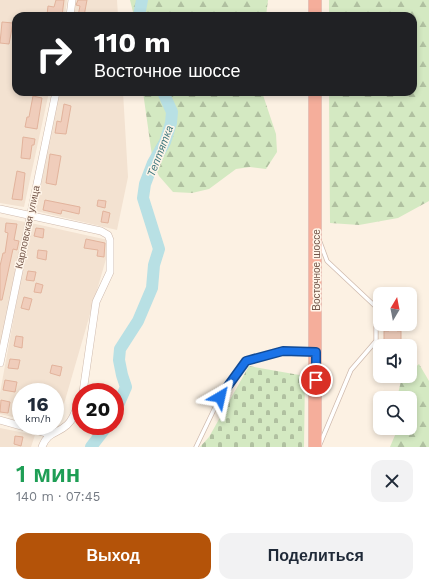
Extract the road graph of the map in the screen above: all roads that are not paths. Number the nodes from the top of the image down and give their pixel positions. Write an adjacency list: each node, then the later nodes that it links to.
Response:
1 (72, 0): 3 (street)
2 (315, 0): 4 (highway)
3 (70, 12)
4 (315, 12)
5 (55, 96): 8 (street, Карловская улица)
6 (315, 96): 9 (highway, Восточное шоссе)
7 (0, 209): 8 (street)
8 (30, 214): 11 (street, Карловская улица); 12 (street)
9 (316, 228): 10 (highway, Восточное шоссе); 21 (lane)
10 (316, 352): 19 (lane); 20 (highway, Восточное шоссе)
11 (0, 363)
12 (84, 383)
13 (72, 418): 16 (street)
14 (0, 420): 15 (street)
15 (12, 423)
16 (64, 426)
17 (48, 435): 18 (street)
18 (42, 447)
19 (196, 447)
20 (315, 447)
21 (319, 447)

